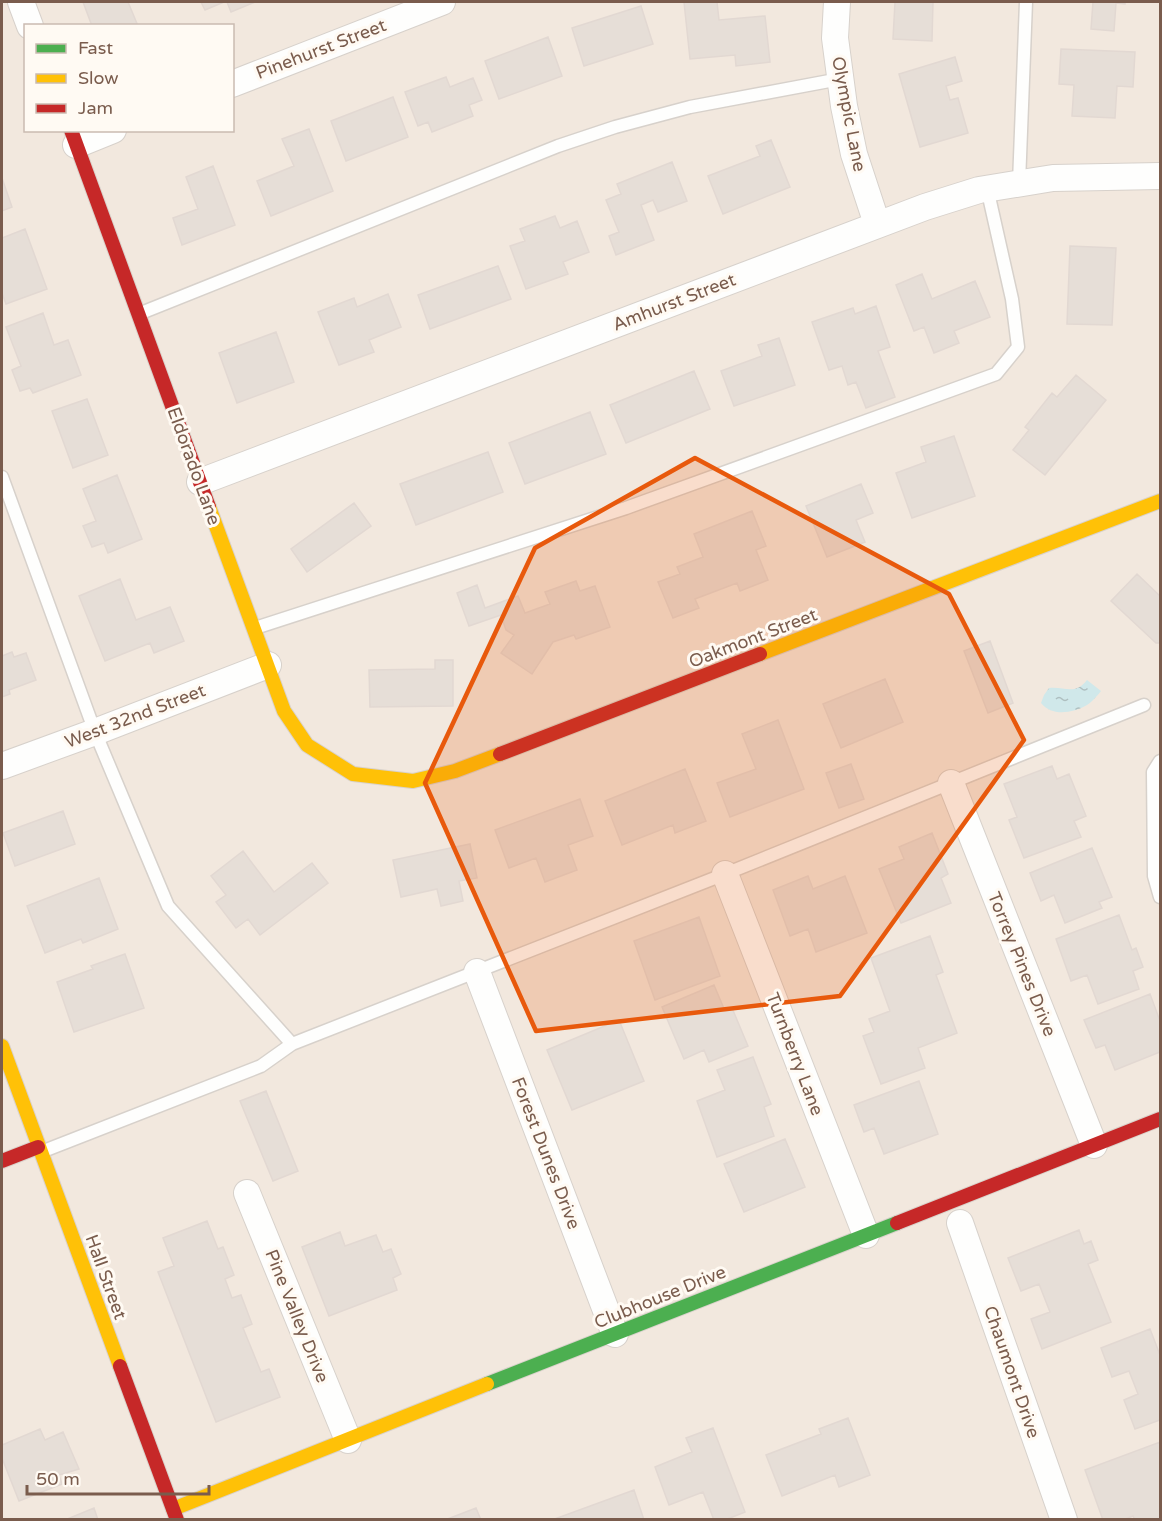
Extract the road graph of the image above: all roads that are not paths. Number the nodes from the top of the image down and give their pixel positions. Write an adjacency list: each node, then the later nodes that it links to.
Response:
1 (21, 2): 5 (street)
2 (442, 2): 7 (street, Pinehurst Street)
3 (837, 2): 6 (street, Olympic Lane)
4 (1026, 2): 11 (lane)
5 (29, 24)
6 (840, 79): 13 (street, Olympic Lane); 14 (lane)
7 (234, 83)
8 (103, 132): 9 (street)
9 (74, 138): 14 (street, Eldorado Lane)
10 (1161, 176): 11 (street, Amhurst Street)
11 (1019, 183): 12 (street, Amhurst Street)
12 (987, 188): 13 (street, Amhurst Street); 18 (lane)
13 (877, 224): 16 (street, Amhurst Street)
14 (138, 314): 16 (street, Eldorado Lane)
15 (2, 477): 21 (lane)
16 (200, 482): 18 (street, Eldorado Lane)
17 (1161, 501): 24 (street, Oakmont Street)
18 (254, 628): 19 (street, Eldorado Lane)
19 (268, 666): 21 (street, West 32nd Street); 24 (street, Eldorado Lane)
20 (1144, 705): 25 (lane)
21 (94, 732): 23 (street, West 32nd Street); 29 (lane)
22 (1161, 761): 27 (lane)
23 (2, 766)
24 (353, 774)
25 (951, 783): 26 (lane); 32 (street, Torrey Pines Drive)
26 (725, 874): 28 (lane); 37 (street, Turnberry Lane)
27 (1161, 897)
28 (477, 972): 29 (lane); 38 (street, Forest Dunes Drive)
29 (292, 1044): 33 (lane)
30 (2, 1046): 33 (street, Hall Street)
31 (1161, 1119): 32 (street, Clubhouse Drive)
32 (1094, 1145): 37 (street, Clubhouse Drive)
33 (39, 1150): 34 (street); 40 (street, Hall Street)
34 (2, 1161)
35 (247, 1193): 39 (street, Pine Valley Drive)
36 (960, 1223): 41 (street, Chaumont Drive)
37 (866, 1235): 38 (street, Clubhouse Drive)
38 (615, 1334): 39 (street, Clubhouse Drive)
39 (348, 1440): 40 (street, Clubhouse Drive)
40 (175, 1514)
41 (1064, 1520)

